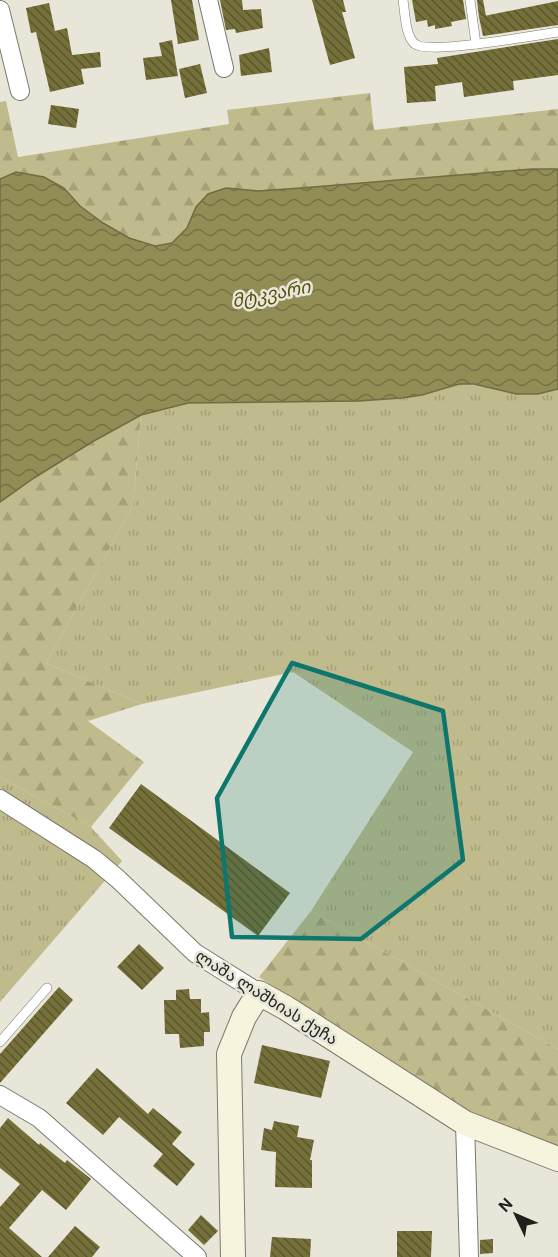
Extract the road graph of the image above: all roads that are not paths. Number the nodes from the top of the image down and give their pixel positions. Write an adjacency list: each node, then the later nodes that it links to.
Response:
1 (208, 0): 7 (street)
2 (403, 0): 6 (lane)
3 (470, 0): 6 (lane)
4 (0, 10): 8 (street)
5 (558, 32): 6 (lane)
6 (476, 44)
7 (224, 69)
8 (20, 91)
9 (0, 799): 11 (street, ლაშა ლაშხიას ქუჩა)
10 (47, 988): 12 (lane)
11 (259, 993): 14 (street, ლაშა ლაშხიას ქუჩა); 17 (street)
12 (0, 1042)
13 (0, 1095): 16 (street)
14 (465, 1123): 15 (street, ლაშა ლაშხიას ქუჩა); 18 (street)
15 (558, 1159)
16 (197, 1257)
17 (233, 1257)
18 (469, 1257)

